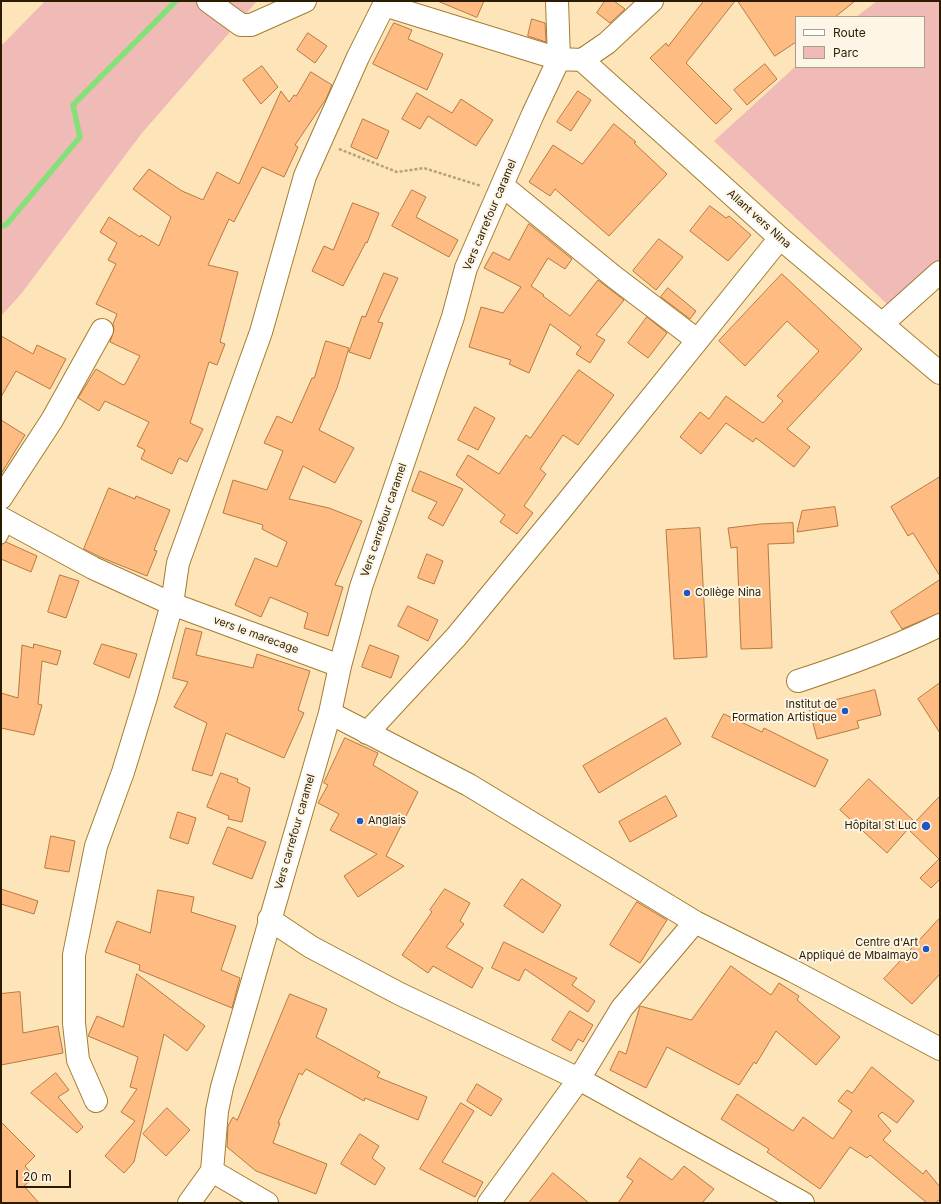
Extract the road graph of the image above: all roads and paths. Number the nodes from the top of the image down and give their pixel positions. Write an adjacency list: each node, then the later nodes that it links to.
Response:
1 (208, 1): 2 (street)
2 (305, 1)
3 (556, 1): 6 (street)
4 (652, 1): 7 (street)
5 (379, 3): 6 (street); 8 (street)
6 (559, 59): 7 (street); 9 (street, Vers carrefour caramel)
7 (582, 60): 10 (street, Allant vers Nina)
8 (320, 141): 9 (path); 18 (street)
9 (502, 189): 14 (street); 20 (street, Vers carrefour caramel)
10 (780, 238): 12 (street, Allant vers Nina); 14 (street)
11 (940, 272): 12 (street)
12 (882, 324): 15 (street, Allant vers Nina)
13 (102, 330): 16 (street)
14 (697, 340): 23 (street)
15 (940, 373)
16 (1, 498)
17 (4, 526): 18 (street, vers le marecage)
18 (172, 604): 20 (street, vers le marecage); 28 (street)
19 (940, 625): 21 (street)
20 (340, 666): 22 (street, Vers carrefour caramel)
21 (798, 681)
22 (330, 713): 23 (street); 24 (street, Vers carrefour caramel)
23 (367, 733): 25 (street)
24 (270, 919): 27 (street); 29 (street, Vers carrefour caramel)
25 (695, 922): 26 (street); 27 (street)
26 (940, 1049)
27 (579, 1079): 32 (street); 33 (street)
28 (96, 1101)
29 (212, 1171): 30 (street); 31 (street)
30 (189, 1203)
31 (267, 1203)
32 (489, 1203)
33 (803, 1203)

